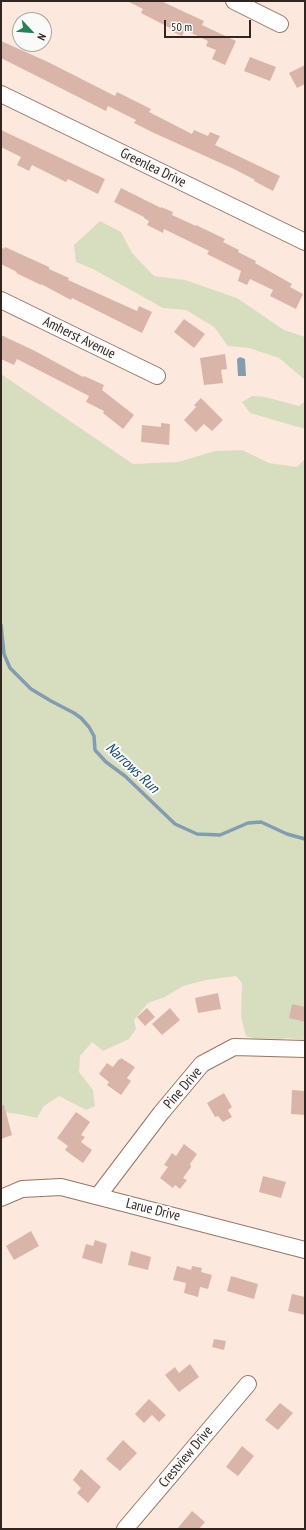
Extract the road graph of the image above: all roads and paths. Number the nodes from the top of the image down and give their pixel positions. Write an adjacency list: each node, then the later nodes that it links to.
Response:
1 (234, 1): 2 (street)
2 (280, 24)
3 (1, 94): 4 (street, Greenlea Drive)
4 (305, 242)
5 (1, 300): 6 (street, Amherst Avenue)
6 (157, 376)
7 (305, 1049): 8 (street, Pine Drive)
8 (98, 1196): 9 (street, Larue Drive); 10 (street, Larue Drive)
9 (1, 1198)
10 (305, 1250)
11 (248, 1384): 12 (street, Crestview Drive)
12 (125, 1529)

